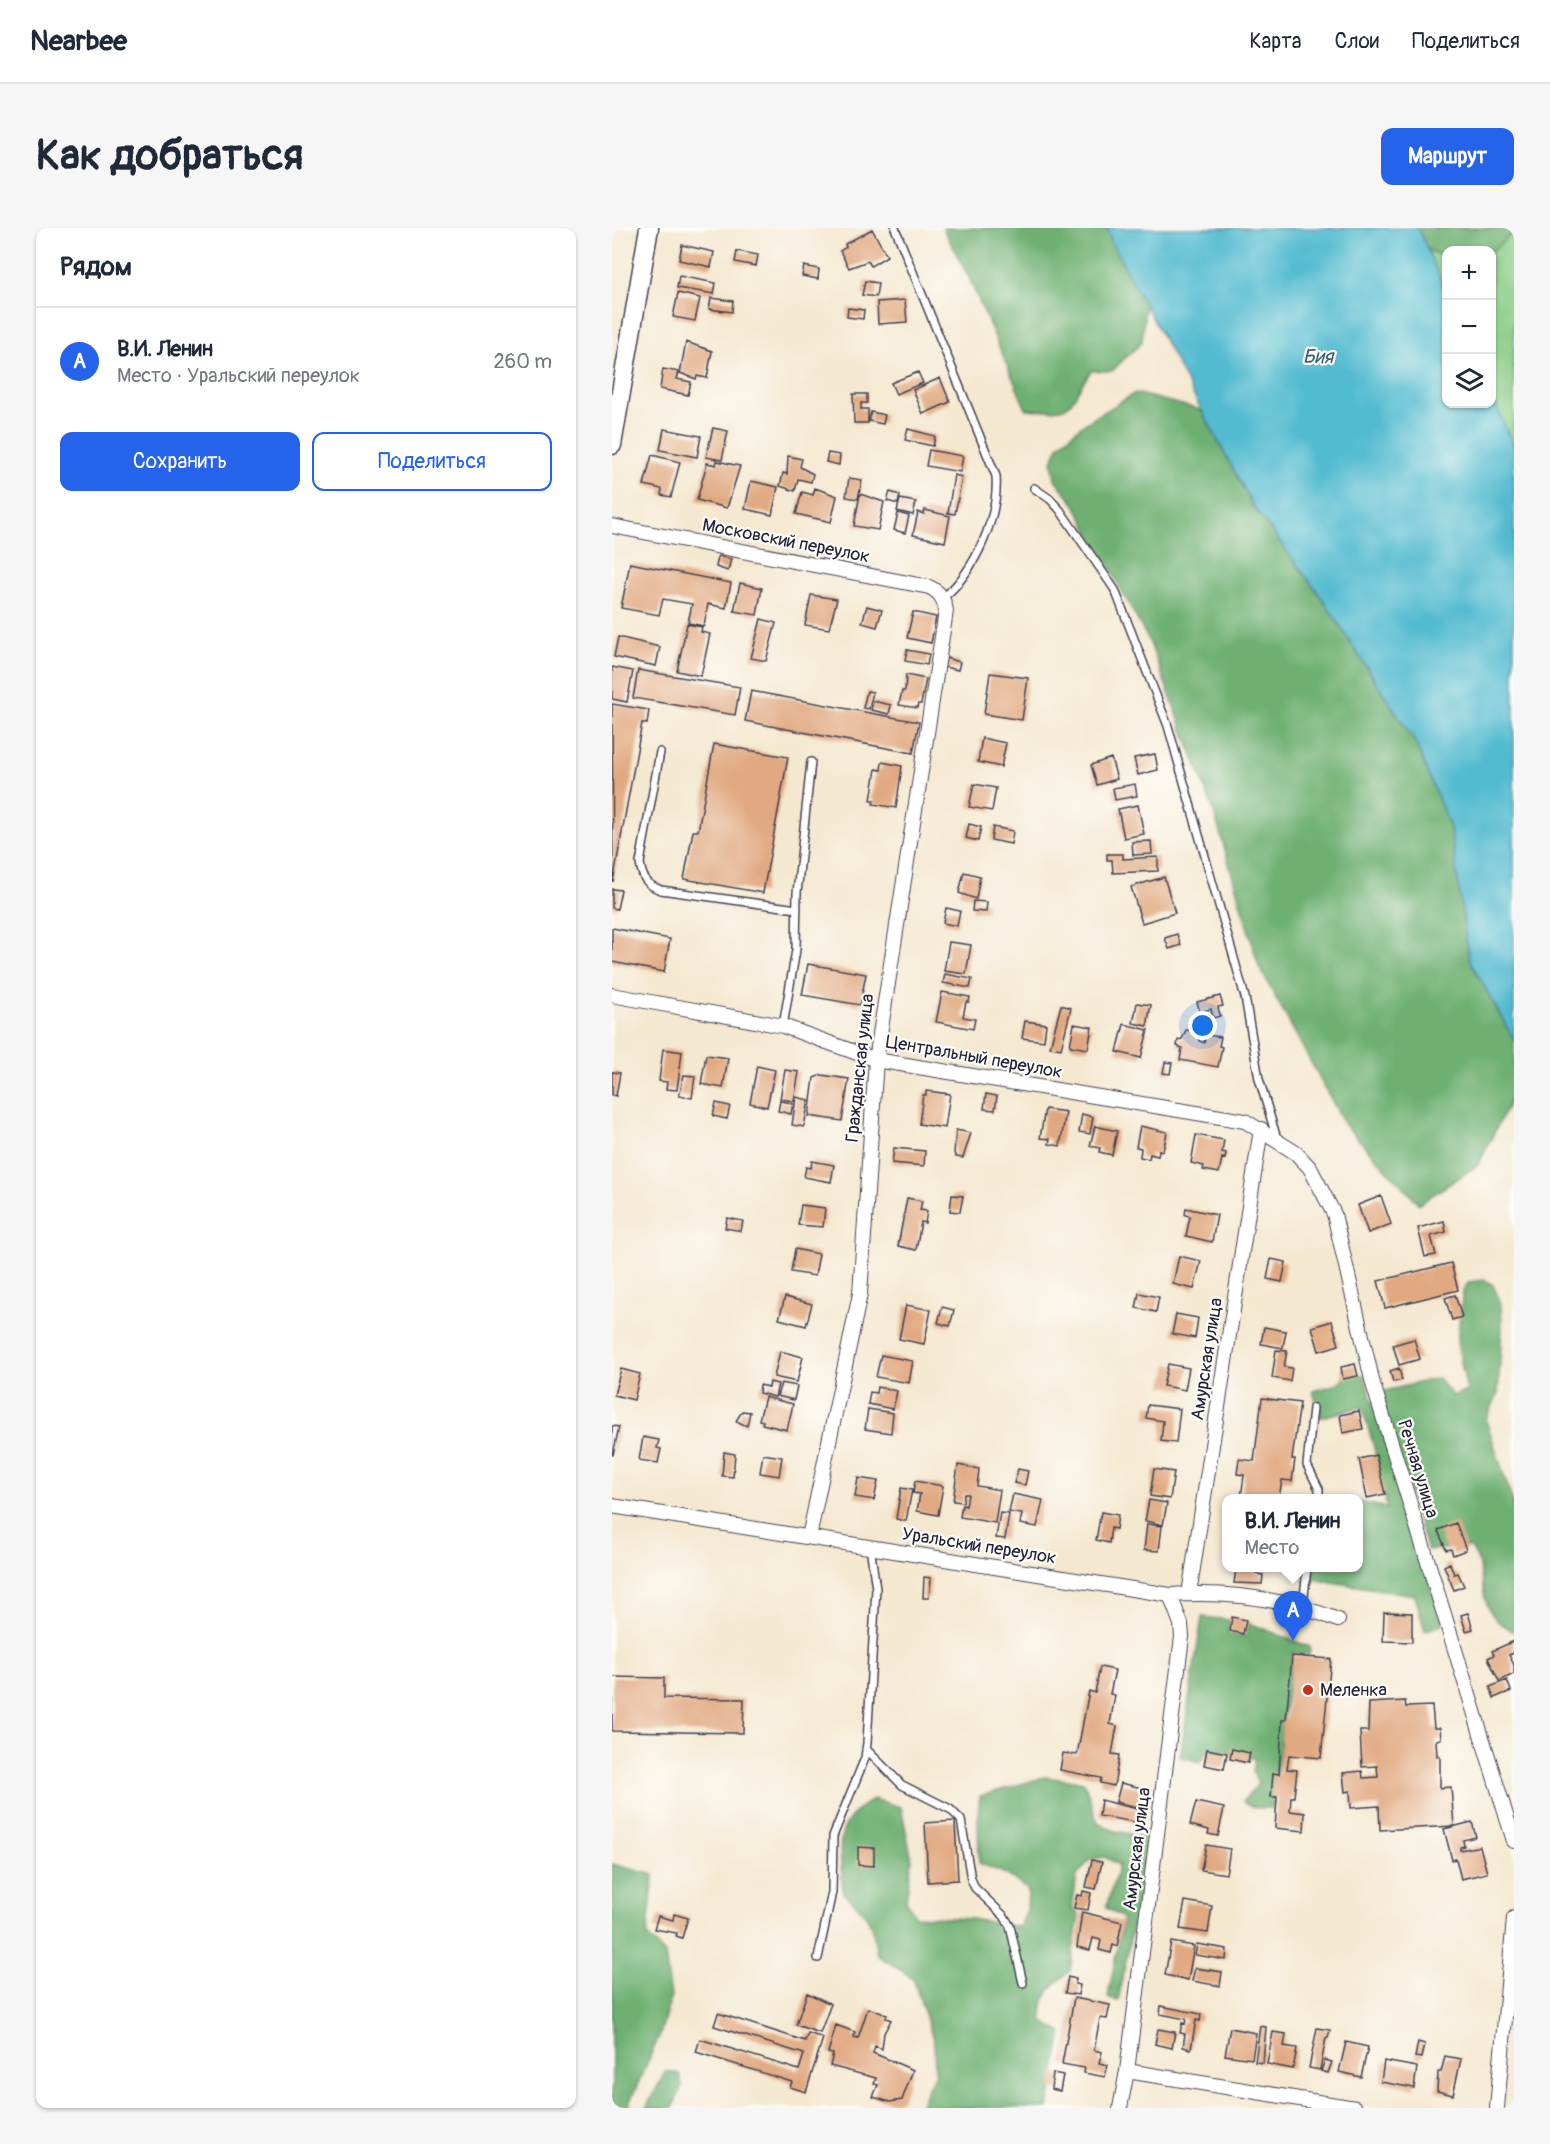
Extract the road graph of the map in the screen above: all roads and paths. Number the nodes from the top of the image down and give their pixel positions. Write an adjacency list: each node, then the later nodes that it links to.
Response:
1 (649, 228): 3 (street)
2 (895, 228): 6 (lane)
3 (612, 445)
4 (1034, 488): 14 (lane)
5 (612, 526): 6 (street, Московский переулок)
6 (944, 601): 12 (street, Гражданская улица)
7 (660, 752): 9 (lane)
8 (811, 762): 9 (lane)
9 (797, 909): 11 (lane)
10 (612, 995): 11 (street, Центральный переулок)
11 (783, 1026): 12 (street, Центральный переулок)
12 (876, 1060): 13 (street, Центральный переулок); 18 (street, Гражданская улица)
13 (1261, 1129): 14 (street, Речная улица); 21 (street, Амурская улица)
14 (1277, 1139): 26 (street, Речная улица)
15 (1313, 1408): 16 (lane)
16 (1319, 1494)
17 (612, 1506): 18 (street, Уральский переулок)
18 (809, 1537): 19 (street, Уральский переулок)
19 (870, 1546): 22 (street, Уральский переулок); 25 (lane)
20 (1306, 1572): 23 (lane)
21 (1189, 1594): 22 (street, Уральский переулок); 23 (street, Уральский переулок)
22 (1170, 1595): 30 (street, Амурская улица)
23 (1302, 1606): 24 (street, Уральский переулок)
24 (1338, 1620)
25 (866, 1749): 28 (lane); 29 (lane)
26 (1514, 1841)
27 (1514, 1918): 33 (street)
28 (818, 1958)
29 (1023, 1983)
30 (1127, 2071): 31 (street, Амурская улица); 32 (street)
31 (1120, 2108)
32 (1355, 2108)
33 (1497, 2108)

